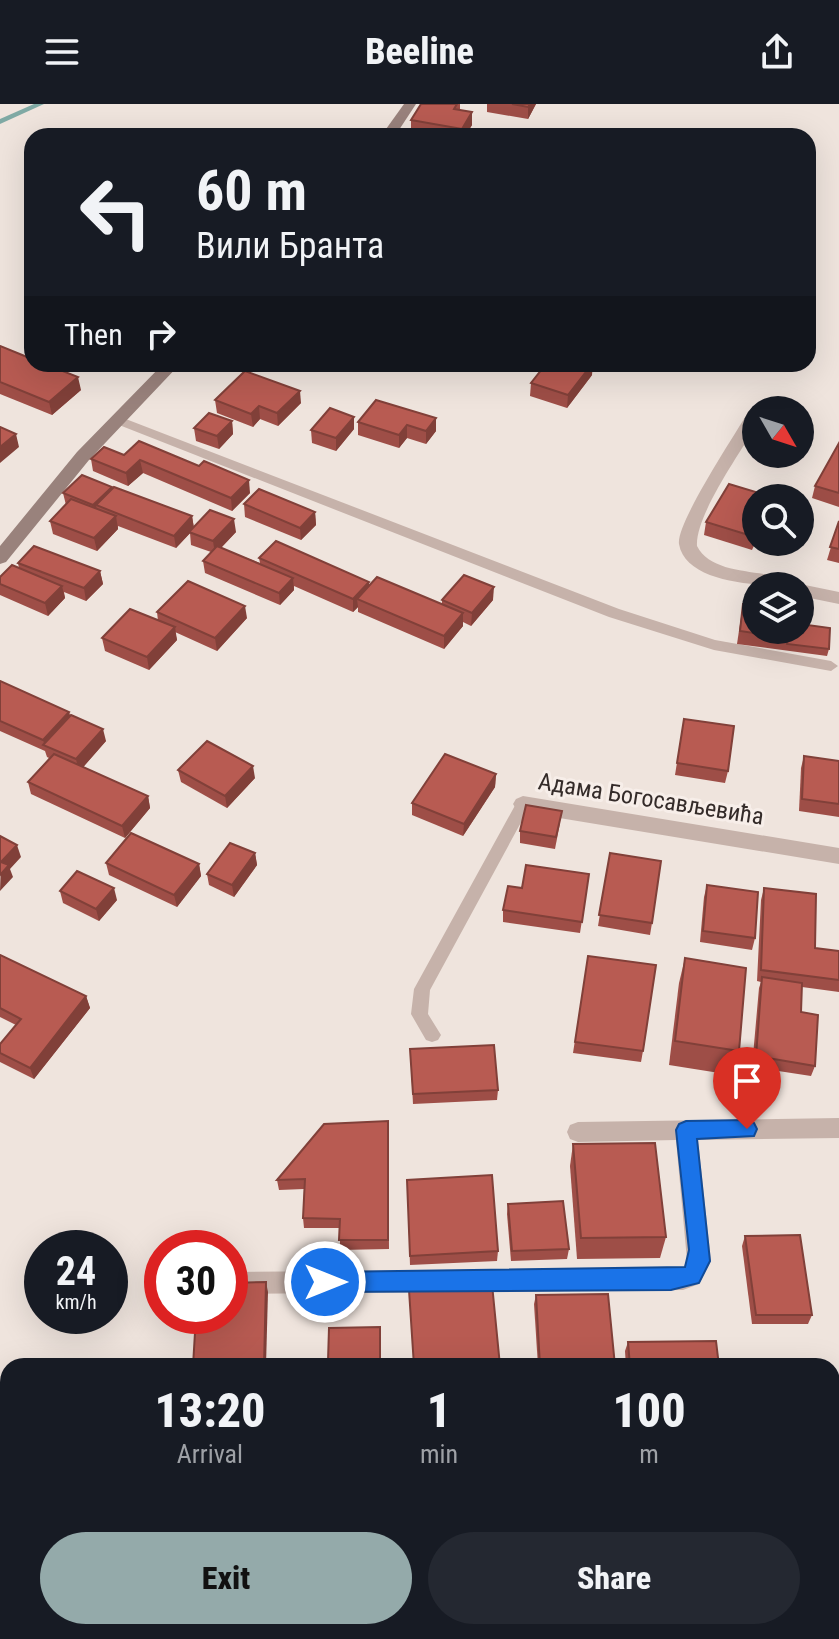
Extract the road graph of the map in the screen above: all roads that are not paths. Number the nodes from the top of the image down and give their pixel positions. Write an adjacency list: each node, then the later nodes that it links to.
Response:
1 (410, 104): 2 (street)
2 (394, 128)
3 (164, 372): 4 (street)
4 (118, 420): 6 (street); 10 (lane)
5 (742, 437): 7 (street)
6 (0, 558)
7 (742, 576)
8 (814, 593): 9 (street)
9 (839, 598)
10 (831, 666)
11 (523, 804): 12 (street, Адама Богосављевића); 13 (lane, Адама Богосављевића)
12 (839, 856)
13 (432, 1035)
14 (839, 1128): 15 (street)
15 (686, 1130): 16 (street); 17 (street)
16 (578, 1132)
17 (248, 1283)

